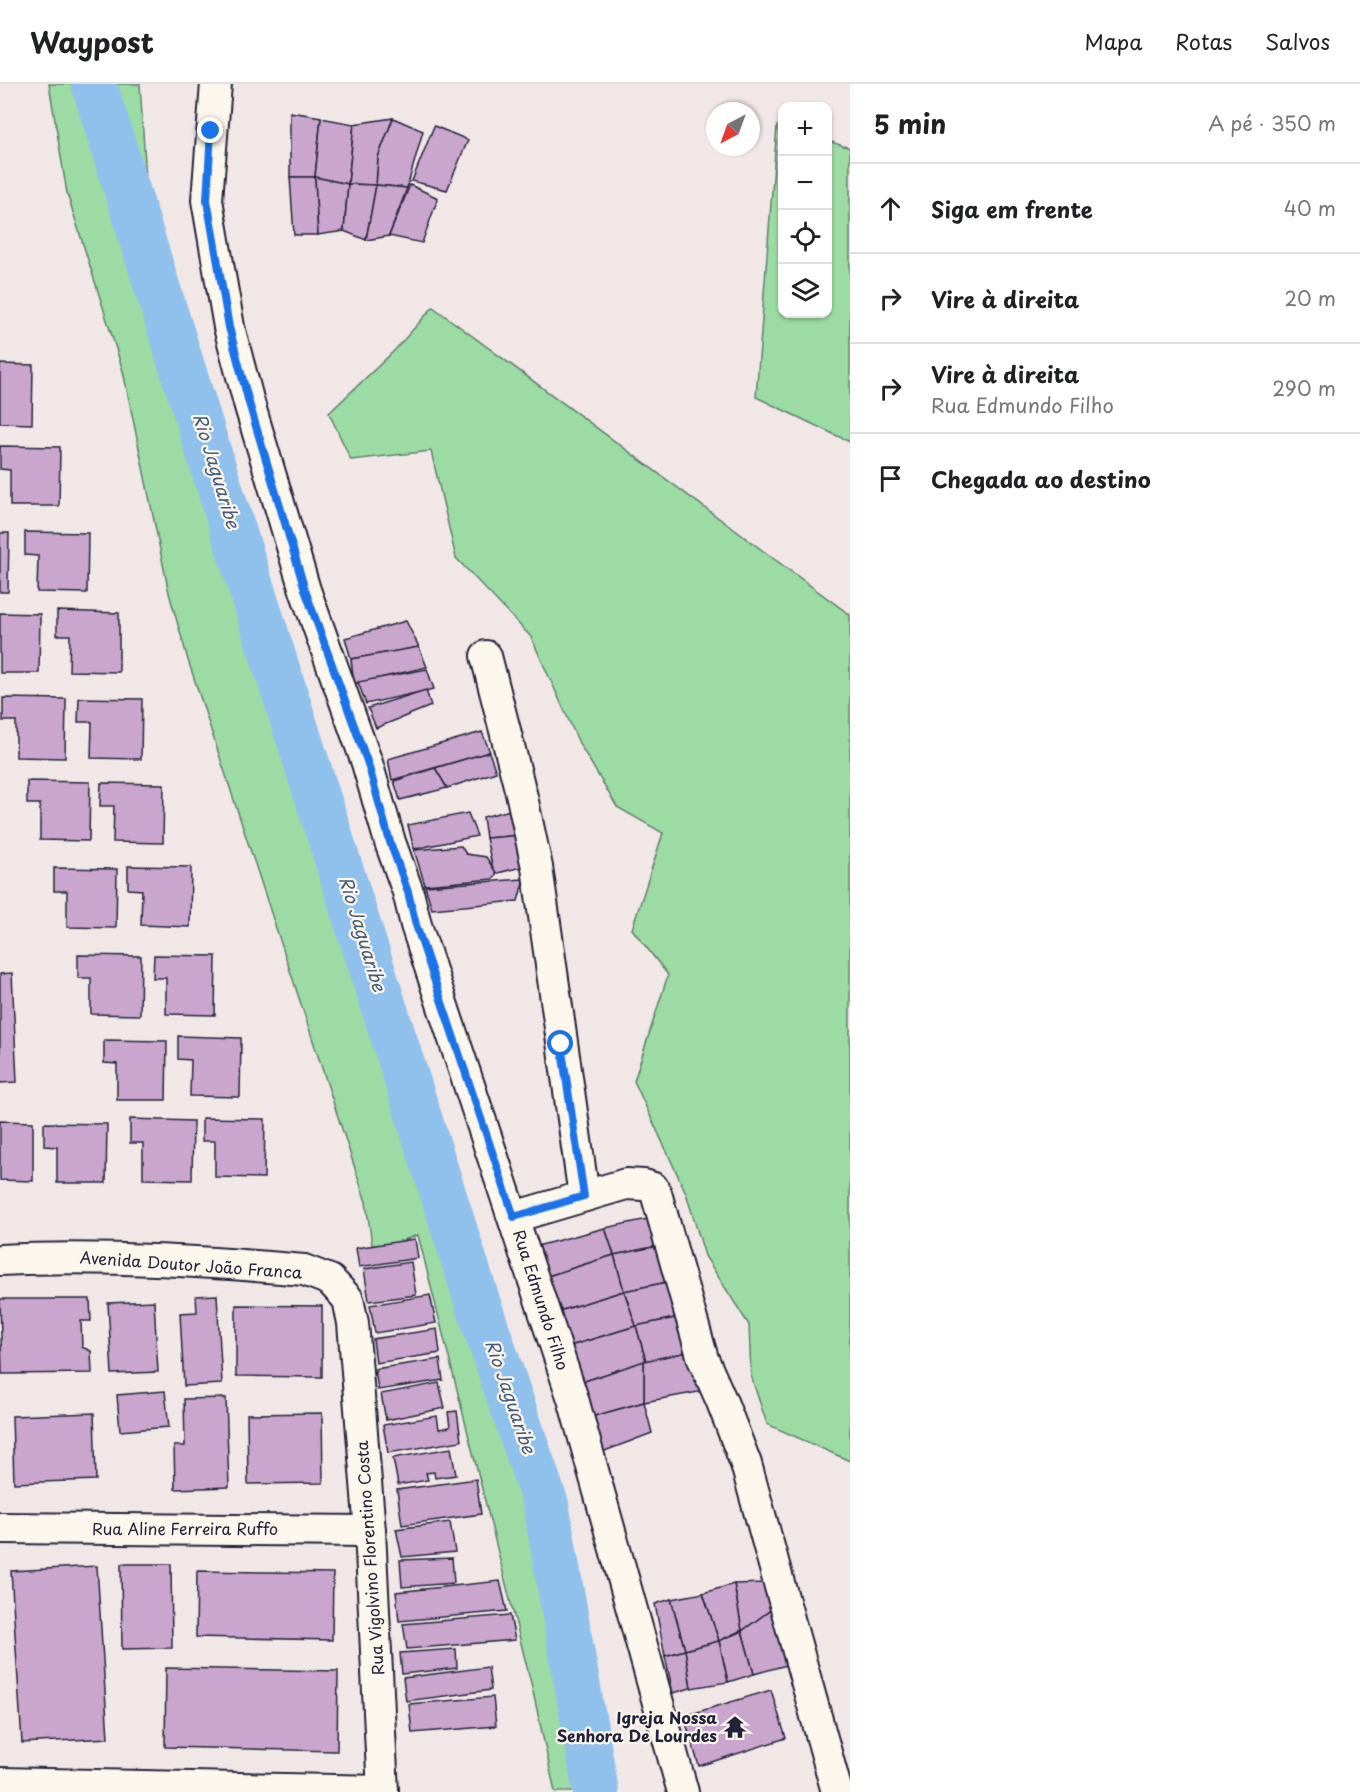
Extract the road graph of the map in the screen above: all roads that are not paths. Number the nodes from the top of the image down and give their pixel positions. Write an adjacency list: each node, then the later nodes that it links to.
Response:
1 (216, 84): 4 (street, Rua Edmundo Filho)
2 (486, 656): 3 (street)
3 (584, 1196): 4 (street); 12 (street)
4 (514, 1217): 11 (street, Rua Edmundo Filho)
5 (0, 1260): 6 (street, Avenida Doutor João Franca)
6 (353, 1323): 8 (street, Rua Vigolvino Florentino Costa)
7 (0, 1528): 8 (street, Rua Aline Ferreira Ruffo)
8 (370, 1530): 10 (street, Rua Vigolvino Florentino Costa)
9 (0, 1783): 10 (street)
10 (383, 1791)
11 (682, 1792)
12 (837, 1792)

